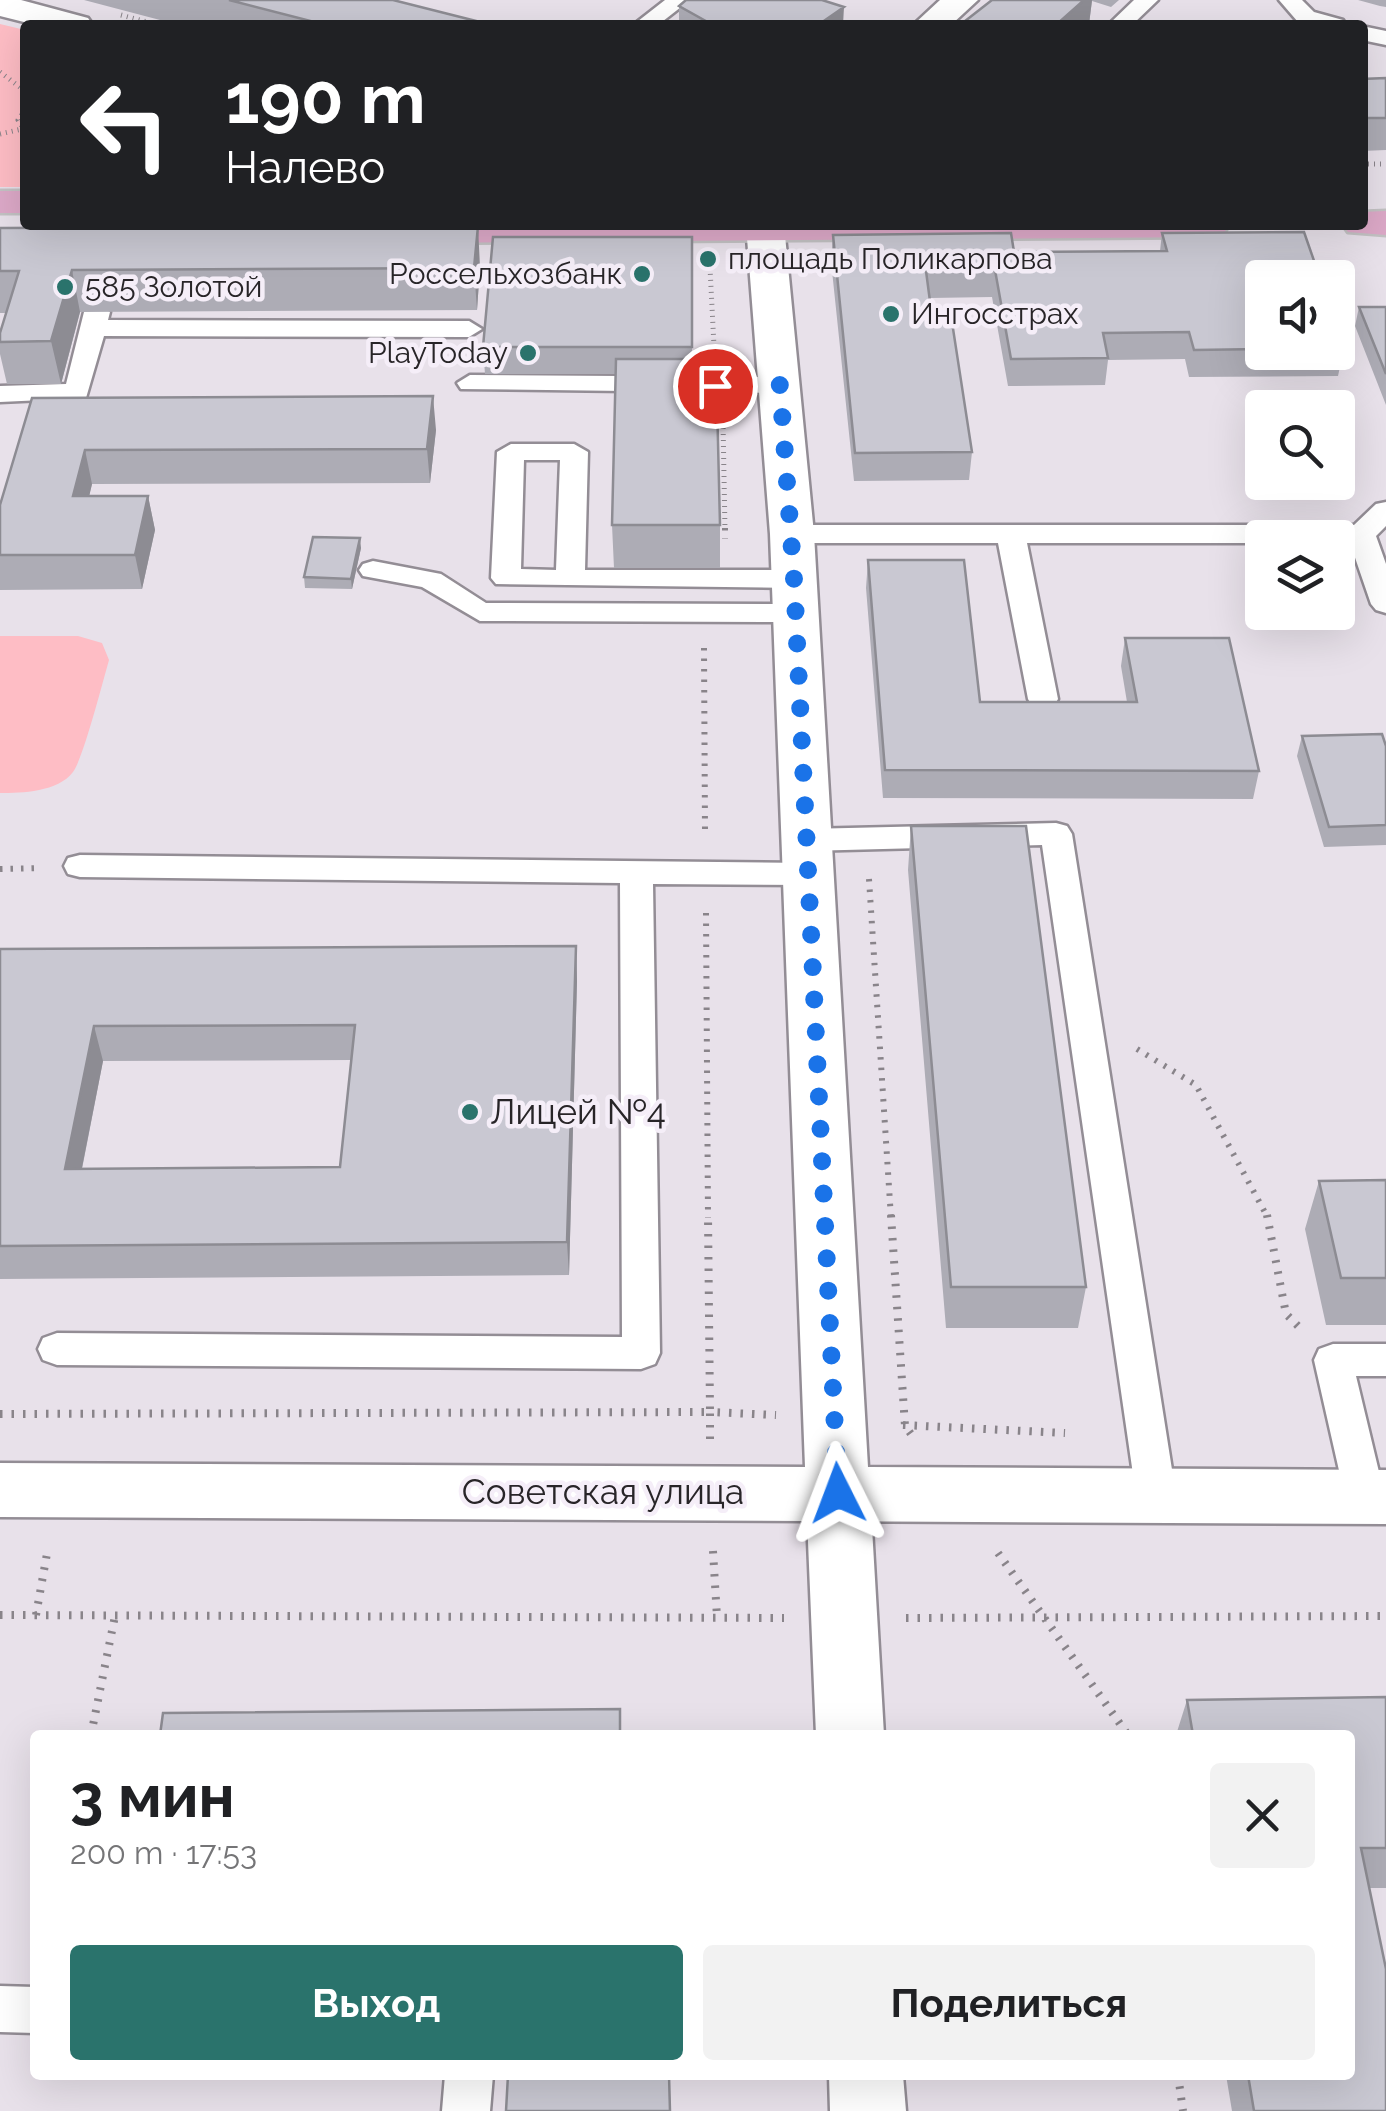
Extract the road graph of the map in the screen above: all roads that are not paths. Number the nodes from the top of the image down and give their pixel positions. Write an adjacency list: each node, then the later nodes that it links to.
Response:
1 (680, 0): 7 (lane)
2 (961, 0): 8 (street)
3 (1147, 0): 9 (lane)
4 (1290, 0): 10 (lane)
5 (0, 5): 6 (street)
6 (57, 20)
7 (651, 20)
8 (936, 20)
9 (1125, 20)
10 (1319, 20)
11 (0, 202): 12 (main road)
12 (20, 221)
13 (469, 230): 15 (main road)
14 (765, 230): 18 (street)
15 (370, 231)
16 (468, 329): 19 (lane)
17 (470, 384): 18 (lane)
18 (780, 385): 24 (street)
19 (0, 394)
20 (1386, 510): 21 (lane)
21 (1361, 534): 22 (lane); 26 (lane)
22 (1012, 536): 24 (lane); 27 (lane)
23 (374, 570): 24 (lane)
24 (794, 575): 25 (lane); 28 (street)
25 (570, 579): 25 (lane)
26 (1386, 604)
27 (1043, 698)
28 (808, 857): 30 (lane); 34 (street); 35 (lane)
29 (80, 866): 30 (lane)
30 (636, 874): 31 (lane)
31 (56, 1349)
32 (1386, 1360): 36 (lane)
33 (0, 1490): 34 (street, Советская улица)
34 (838, 1493): 35 (street, Советская улица); 37 (street)
35 (1156, 1496): 36 (street, Советская улица)
36 (1376, 1497)
37 (850, 1730)
38 (0, 2008): 39 (lane)
39 (30, 2010)
40 (469, 2080): 42 (lane)
41 (866, 2080): 43 (street)
42 (466, 2111)
43 (868, 2111)

